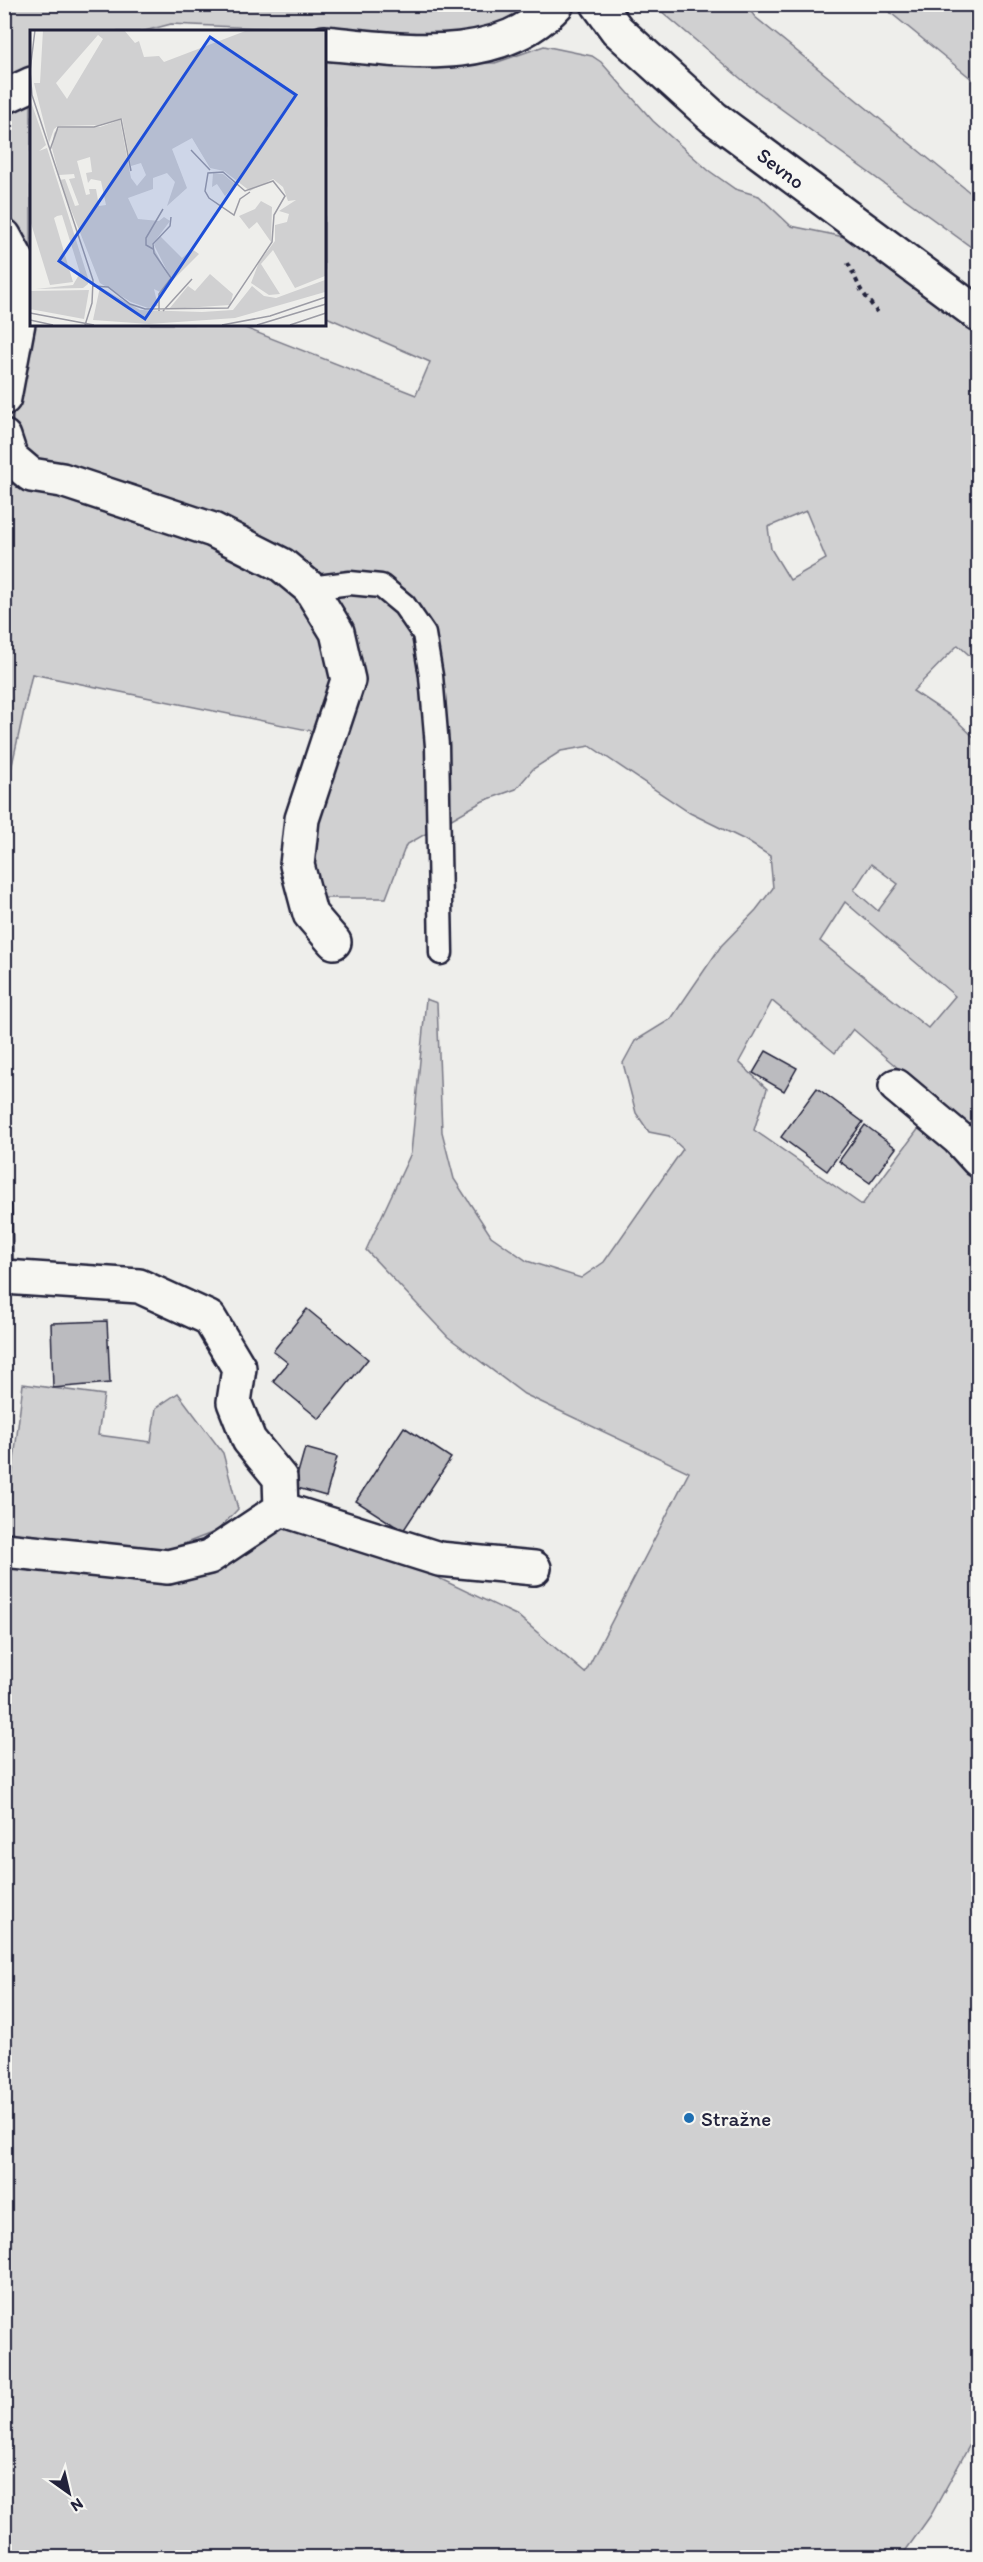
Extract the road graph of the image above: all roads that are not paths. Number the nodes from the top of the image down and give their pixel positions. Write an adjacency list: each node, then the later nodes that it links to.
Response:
1 (557, 4): 3 (street)
2 (598, 4): 7 (street, Sevno)
3 (326, 43)
4 (30, 85): 5 (street)
5 (4, 97)
6 (4, 236): 8 (street)
7 (978, 314)
8 (4, 398)
9 (4, 437): 10 (street)
10 (310, 588): 11 (street); 12 (lane)
11 (334, 942)
12 (441, 953)
13 (896, 1086): 14 (street)
14 (978, 1160)
15 (4, 1276): 16 (street)
16 (281, 1509): 17 (street); 18 (street)
17 (4, 1550)
18 (534, 1568)

